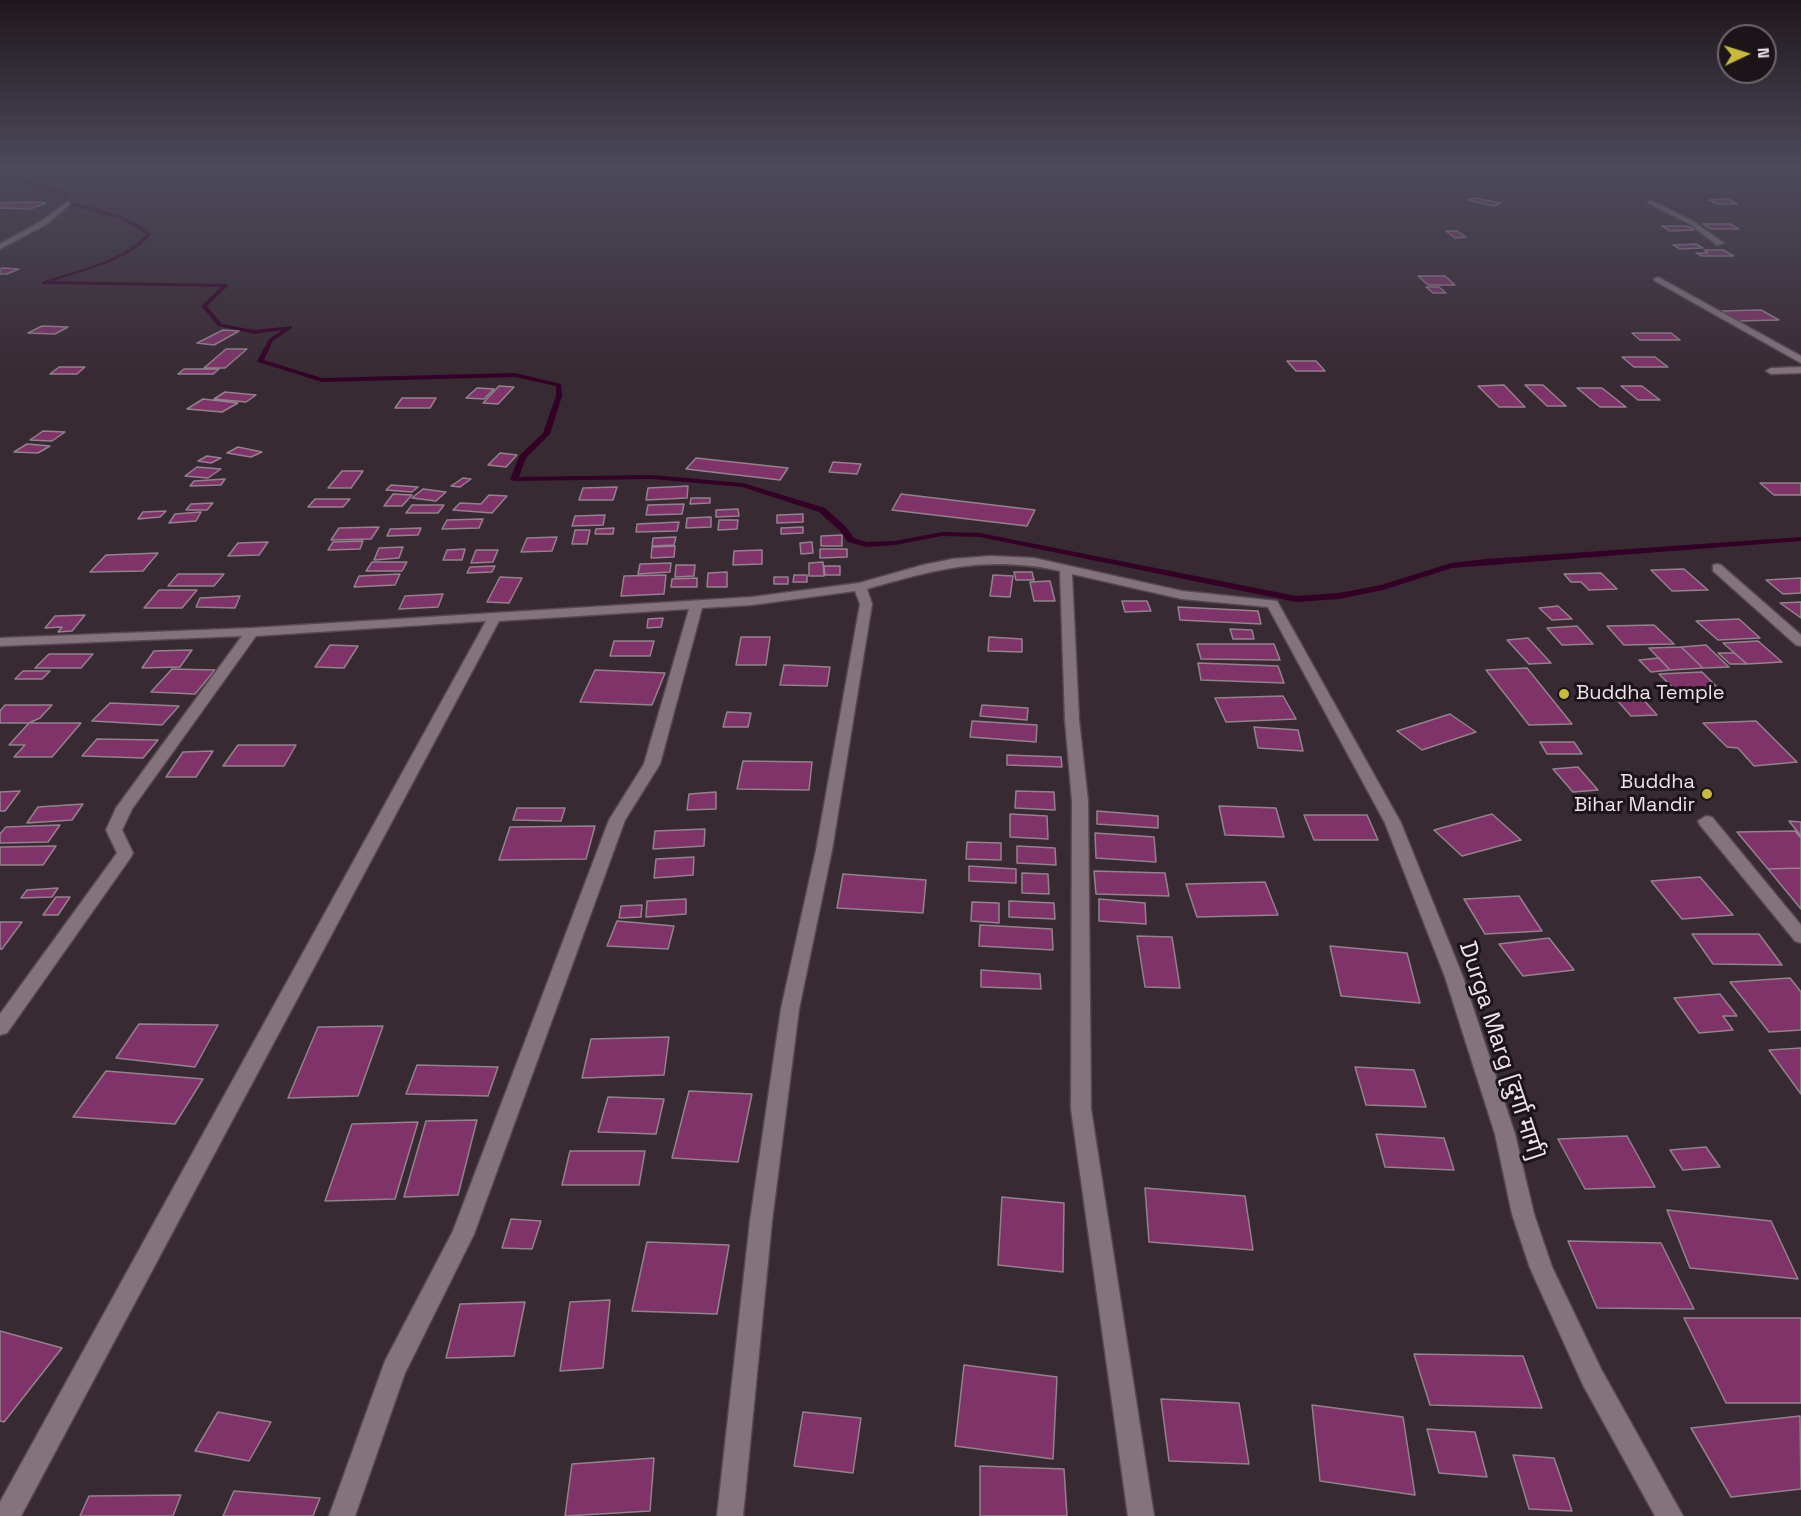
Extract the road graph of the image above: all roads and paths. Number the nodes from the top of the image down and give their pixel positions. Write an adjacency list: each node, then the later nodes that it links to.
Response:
1 (16, 238): 4 (street)
2 (1713, 238): 3 (street)
3 (1720, 243)
4 (0, 247)
5 (1658, 279): 6 (street)
6 (1801, 360)
7 (1801, 370): 8 (street)
8 (1771, 371)
9 (1717, 568): 16 (street)
10 (1066, 570): 11 (street); 23 (street); 24 (street, Durga Marg [दुर्गा मार्ग])
11 (860, 587): 12 (street); 22 (street)
12 (696, 605): 13 (street); 21 (street)
13 (494, 618): 14 (street); 20 (street)
14 (252, 632): 15 (street); 19 (street)
15 (0, 642)
16 (1801, 642)
17 (1706, 821): 18 (street)
18 (1801, 937)
19 (0, 1028)
20 (7, 1516)
21 (342, 1516)
22 (730, 1516)
23 (1142, 1516)
24 (1670, 1516)

